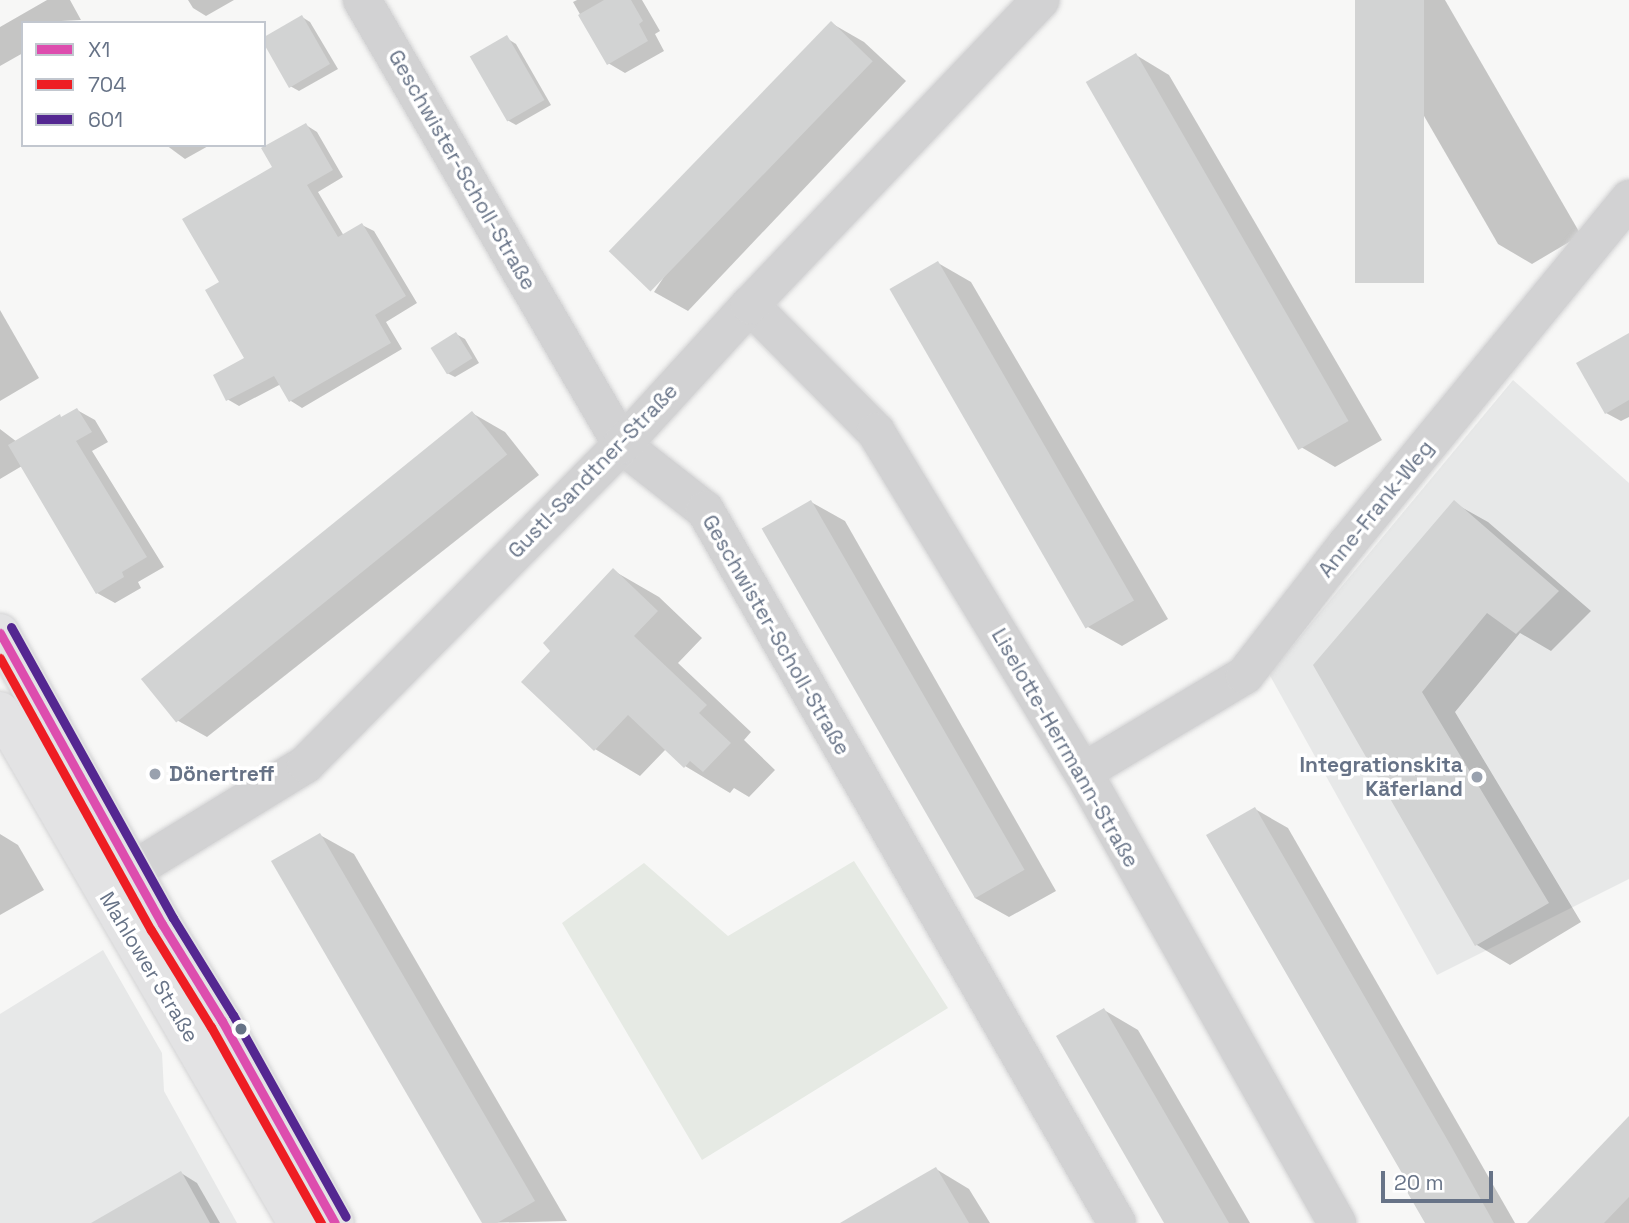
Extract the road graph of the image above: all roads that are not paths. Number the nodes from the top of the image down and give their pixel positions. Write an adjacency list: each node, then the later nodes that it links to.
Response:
1 (362, 0): 5 (street, Geschwister-Scholl-Straße)
2 (1040, 0): 4 (street, Gustl-Sandtner-Straße)
3 (1629, 200): 8 (street, Anne-Frank-Weg)
4 (750, 305): 5 (street, Gustl-Sandtner-Straße); 8 (street, Liselotte-Herrmann-Straße)
5 (622, 445): 9 (street, Gustl-Sandtner-Straße); 12 (street, Geschwister-Scholl-Straße)
6 (0, 633): 9 (main road, Mahlower Straße)
7 (0, 711): 9 (main road, Mahlower Straße)
8 (1083, 772): 13 (street, Liselotte-Herrmann-Straße)
9 (118, 880): 10 (main road, Mahlower Straße); 11 (main road, Mahlower Straße)
10 (297, 1223)
11 (335, 1223)
12 (1117, 1223)
13 (1337, 1223)

